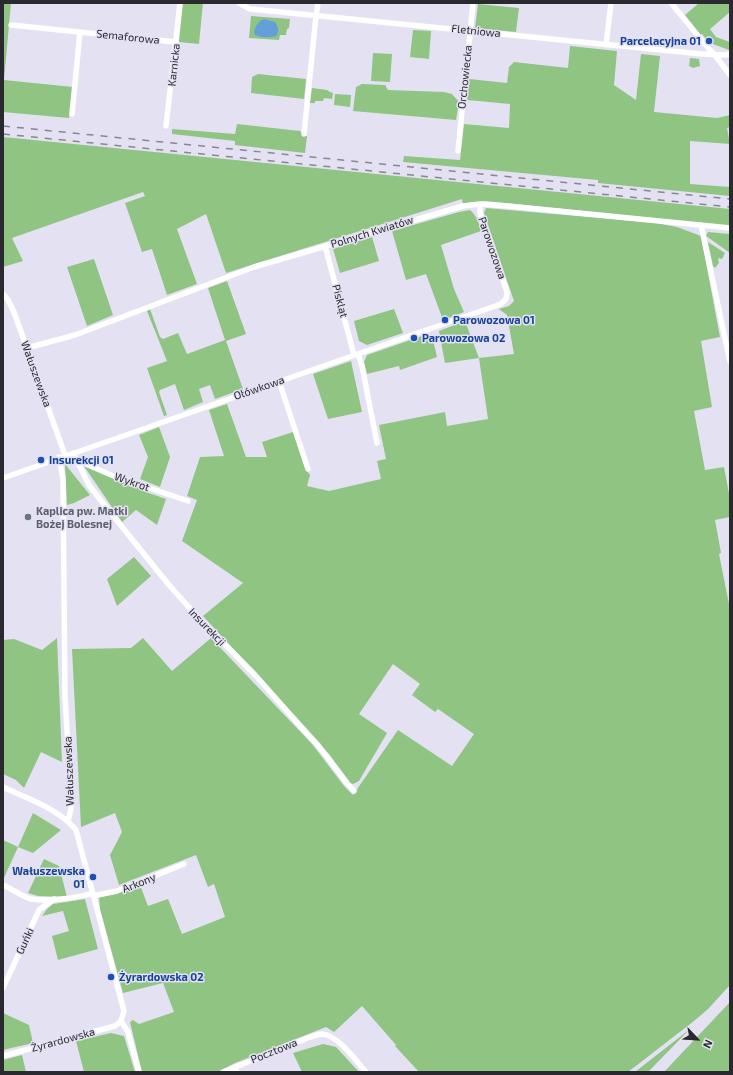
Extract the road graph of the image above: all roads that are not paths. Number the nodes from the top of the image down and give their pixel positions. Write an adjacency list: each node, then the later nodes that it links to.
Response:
1 (180, 3): 11 (street, Karnicka)
2 (239, 3): 7 (street, Fletniowa)
3 (318, 3): 7 (street)
4 (473, 3): 9 (street, Orchowiecka)
5 (611, 3): 12 (street)
6 (671, 3): 13 (street)
7 (316, 16): 9 (street, Fletniowa); 18 (street)
8 (11, 25): 10 (street, Semaforowa)
9 (470, 31): 12 (street, Fletniowa); 19 (street, Orchowiecka)
10 (80, 32): 11 (street, Semaforowa); 16 (street, Semaforowa)
11 (176, 42): 17 (street, Karnicka)
12 (606, 45): 13 (street, Fletniowa)
13 (714, 54): 14 (street, Fletniowa); 15 (street)
14 (730, 54)
15 (730, 75)
16 (72, 114)
17 (166, 126)
18 (304, 134)
19 (458, 151)
20 (480, 204): 21 (street, Polnych Kwiatów); 23 (street, Polnych Kwiatów); 24 (street, Parowozowa)
21 (701, 225): 22 (street, Polnych Kwiatów); 28 (street)
22 (730, 228)
23 (325, 246): 26 (street, Polnych Kwiatów); 27 (street, Piskląt)
24 (506, 292): 27 (street, Ołówkowa)
25 (3, 294): 26 (street, Wałuszewska)
26 (27, 348): 32 (street, Wałuszewska)
27 (356, 355): 29 (street, Ołówkowa); 30 (street, Piskląt)
28 (730, 358)
29 (279, 381): 31 (street, Ołówkowa); 34 (street)
30 (377, 443)
31 (73, 453): 32 (street, Ołówkowa); 33 (street, Insurekcji)
32 (62, 456): 35 (street, Ołówkowa); 39 (street, Wałuszewska)
33 (76, 460): 36 (street, Wykrot); 38 (street, Insurekcji)
34 (308, 468)
35 (3, 478)
36 (188, 501)
37 (3, 787): 39 (street)
38 (354, 791)
39 (68, 821): 42 (street, Wałuszewska)
40 (184, 864): 42 (street, Arkony)
41 (3, 885): 43 (street, Arkony)
42 (93, 895): 43 (street, Arkony); 45 (street, Wałuszewska)
43 (54, 900): 44 (street, Guńki)
44 (3, 988)
45 (122, 1021): 46 (street, Żyrardowska); 48 (street, Wałuszewska)
46 (3, 1056)
47 (236, 1069): 49 (street, Pocztowa); 50 (street, Pocztowa)
48 (139, 1072)
49 (223, 1072)
50 (366, 1072)

